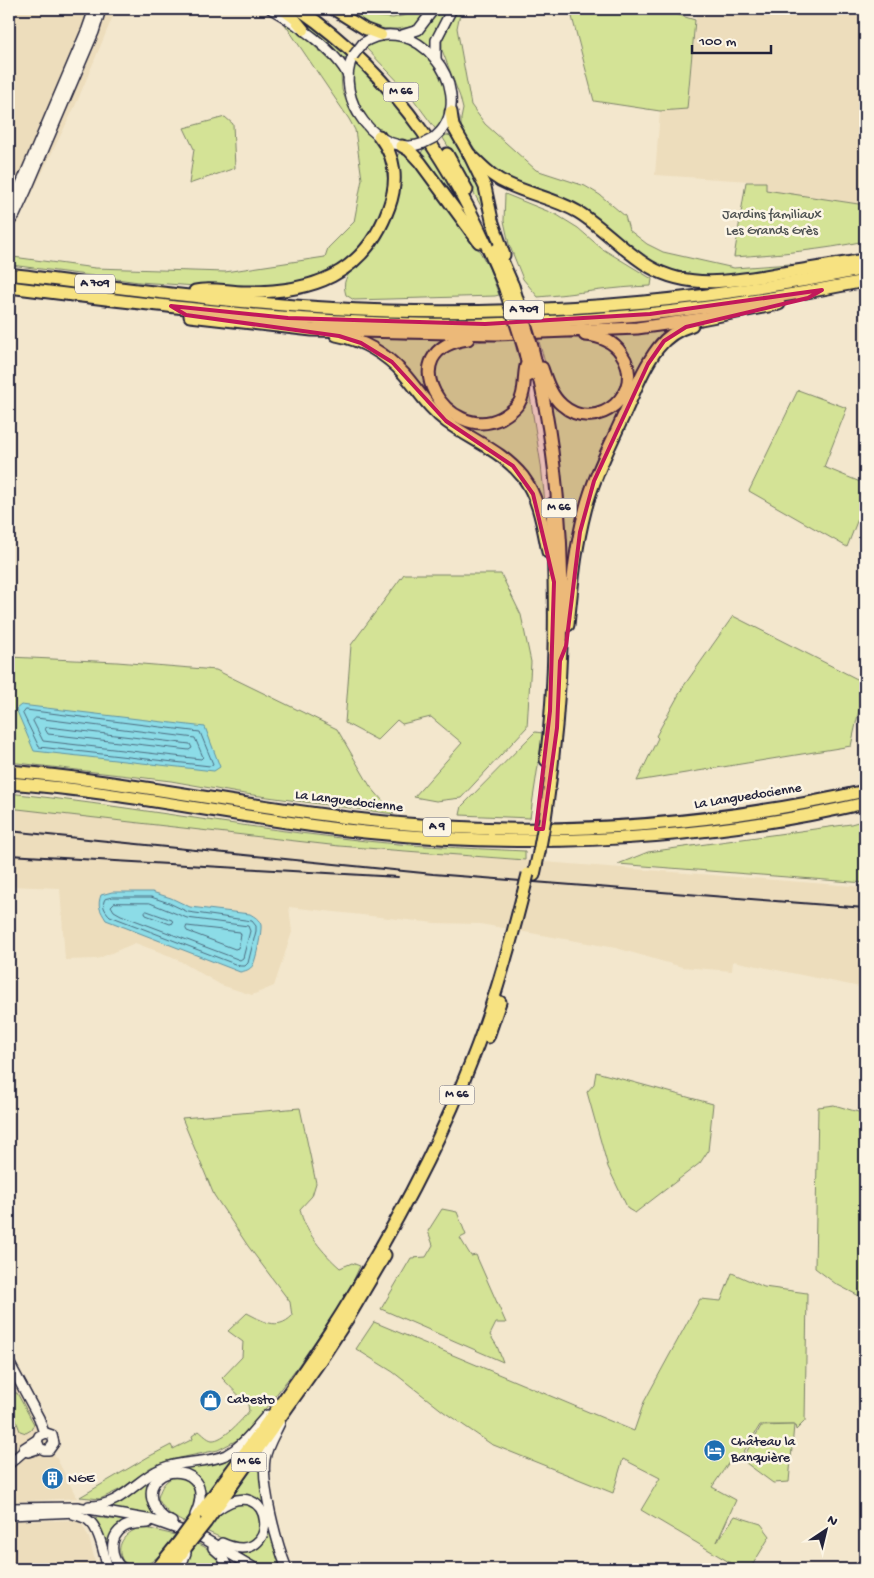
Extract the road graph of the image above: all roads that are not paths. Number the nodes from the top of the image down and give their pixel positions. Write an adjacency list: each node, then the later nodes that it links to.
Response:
1 (94, 9): 19 (main road)
2 (101, 9): 20 (main road)
3 (271, 9): 10 (main road)
4 (282, 9): 10 (main road)
5 (299, 9): 21 (highway, M 66)
6 (313, 9): 24 (highway, M 66)
7 (333, 9): 11 (main road)
8 (434, 9): 12 (main road)
9 (452, 9): 13 (main road)
10 (304, 30): 14 (main road)
11 (381, 35): 12 (main road); 14 (main road, bridge)
12 (402, 35): 13 (main road)
13 (436, 60): 15 (main road)
14 (348, 76): 16 (main road)
15 (451, 112): 17 (main road, bridge); 18 (highway, M 66)
16 (379, 136): 17 (main road); 30 (highway)
17 (402, 146): 21 (highway, M 66)
18 (469, 154): 22 (highway); 24 (highway, M 66)
19 (9, 212)
20 (9, 223)
21 (490, 253): 27 (highway, M 66)
22 (865, 260)
23 (865, 268): 30 (highway, A 709)
24 (506, 270): 27 (highway, M 66)
25 (9, 274): 30 (highway, A 709)
26 (865, 281): 29 (highway, A 709)
27 (508, 286): 36 (highway, M 66, bridge)
28 (9, 287): 31 (highway, A 709)
29 (822, 290): 31 (highway, A 709); 32 (highway)
30 (181, 295)
31 (171, 306): 33 (highway)
32 (732, 313): 34 (highway); 38 (highway)
33 (312, 330): 35 (highway); 37 (highway)
34 (554, 331): 35 (highway); 36 (highway)
35 (496, 334): 36 (highway)
36 (529, 353): 37 (highway, M 66); 38 (highway, M 66)
37 (554, 582): 43 (highway, M 66)
38 (560, 661): 43 (highway, M 66)
39 (9, 771): 41 (highway, La Languedocienne / A 9)
40 (9, 782): 42 (highway, La Languedocienne / A 9)
41 (865, 791)
42 (865, 803)
43 (541, 819): 44 (highway, M 66, bridge)
44 (526, 894): 46 (highway, M 66); 47 (highway, M 66)
45 (9, 1362): 48 (main road)
46 (284, 1397): 54 (main road, M 66); 58 (highway, M 66)
47 (285, 1413): 55 (highway, M 66); 69 (main road, M 66)
48 (41, 1436): 49 (main road); 49 (main road); 50 (main road)
49 (40, 1448): 50 (main road)
50 (21, 1453): 51 (main road); 52 (main road)
51 (9, 1464)
52 (9, 1471)
53 (9, 1508): 54 (main road)
54 (74, 1510): 56 (main road); 57 (main road); 63 (main road)
55 (214, 1512): 58 (highway, M 66); 60 (main road, M 66)
56 (9, 1515)
57 (152, 1520): 59 (main road); 64 (main road)
58 (200, 1521): 59 (main road, M 66); 61 (highway, M 66, bridge)
59 (179, 1529): 60 (main road)
60 (203, 1538): 67 (main road); 68 (main road)
61 (182, 1545): 62 (highway, M 66); 66 (main road, M 66)
62 (163, 1567): 65 (main road, M 66)
63 (108, 1569)
64 (123, 1569)
65 (150, 1569)
66 (180, 1569)
67 (228, 1569)
68 (256, 1569)
69 (286, 1569)

